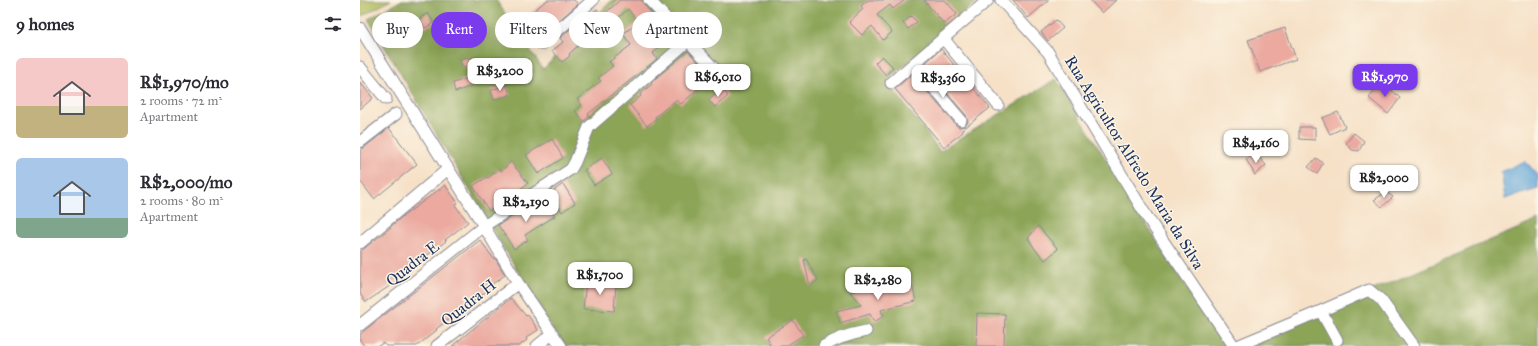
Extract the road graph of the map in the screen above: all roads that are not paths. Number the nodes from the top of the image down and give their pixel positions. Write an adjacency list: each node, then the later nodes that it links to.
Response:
1 (593, 0): 7 (street)
2 (649, 0): 5 (street)
3 (988, 0): 8 (street)
4 (1001, 0): 33 (street, Rua Agricultor Alfredo Maria da Silva)
5 (660, 12)
6 (360, 28): 20 (street)
7 (561, 28)
8 (943, 38): 11 (street); 16 (street)
9 (680, 48): 21 (street, Quadra E)
10 (695, 48): 13 (street)
11 (914, 64): 14 (street); 18 (street)
12 (360, 67): 15 (street)
13 (728, 83)
14 (891, 83)
15 (386, 99)
16 (998, 106)
17 (396, 114): 19 (street)
18 (961, 120)
19 (360, 142)
20 (448, 169): 21 (street); 22 (street)
21 (484, 226): 23 (street); 25 (street, Quadra E)
22 (360, 243)
23 (518, 283): 27 (street); 29 (street, Quadra H)
24 (1320, 311): 28 (street); 33 (street); 34 (street)
25 (360, 325)
26 (866, 331): 32 (street)
27 (552, 334): 30 (street); 31 (street)
28 (1337, 340)
29 (437, 346)
30 (537, 346)
31 (561, 346)
32 (824, 346)
33 (1236, 346)
34 (1414, 346)

